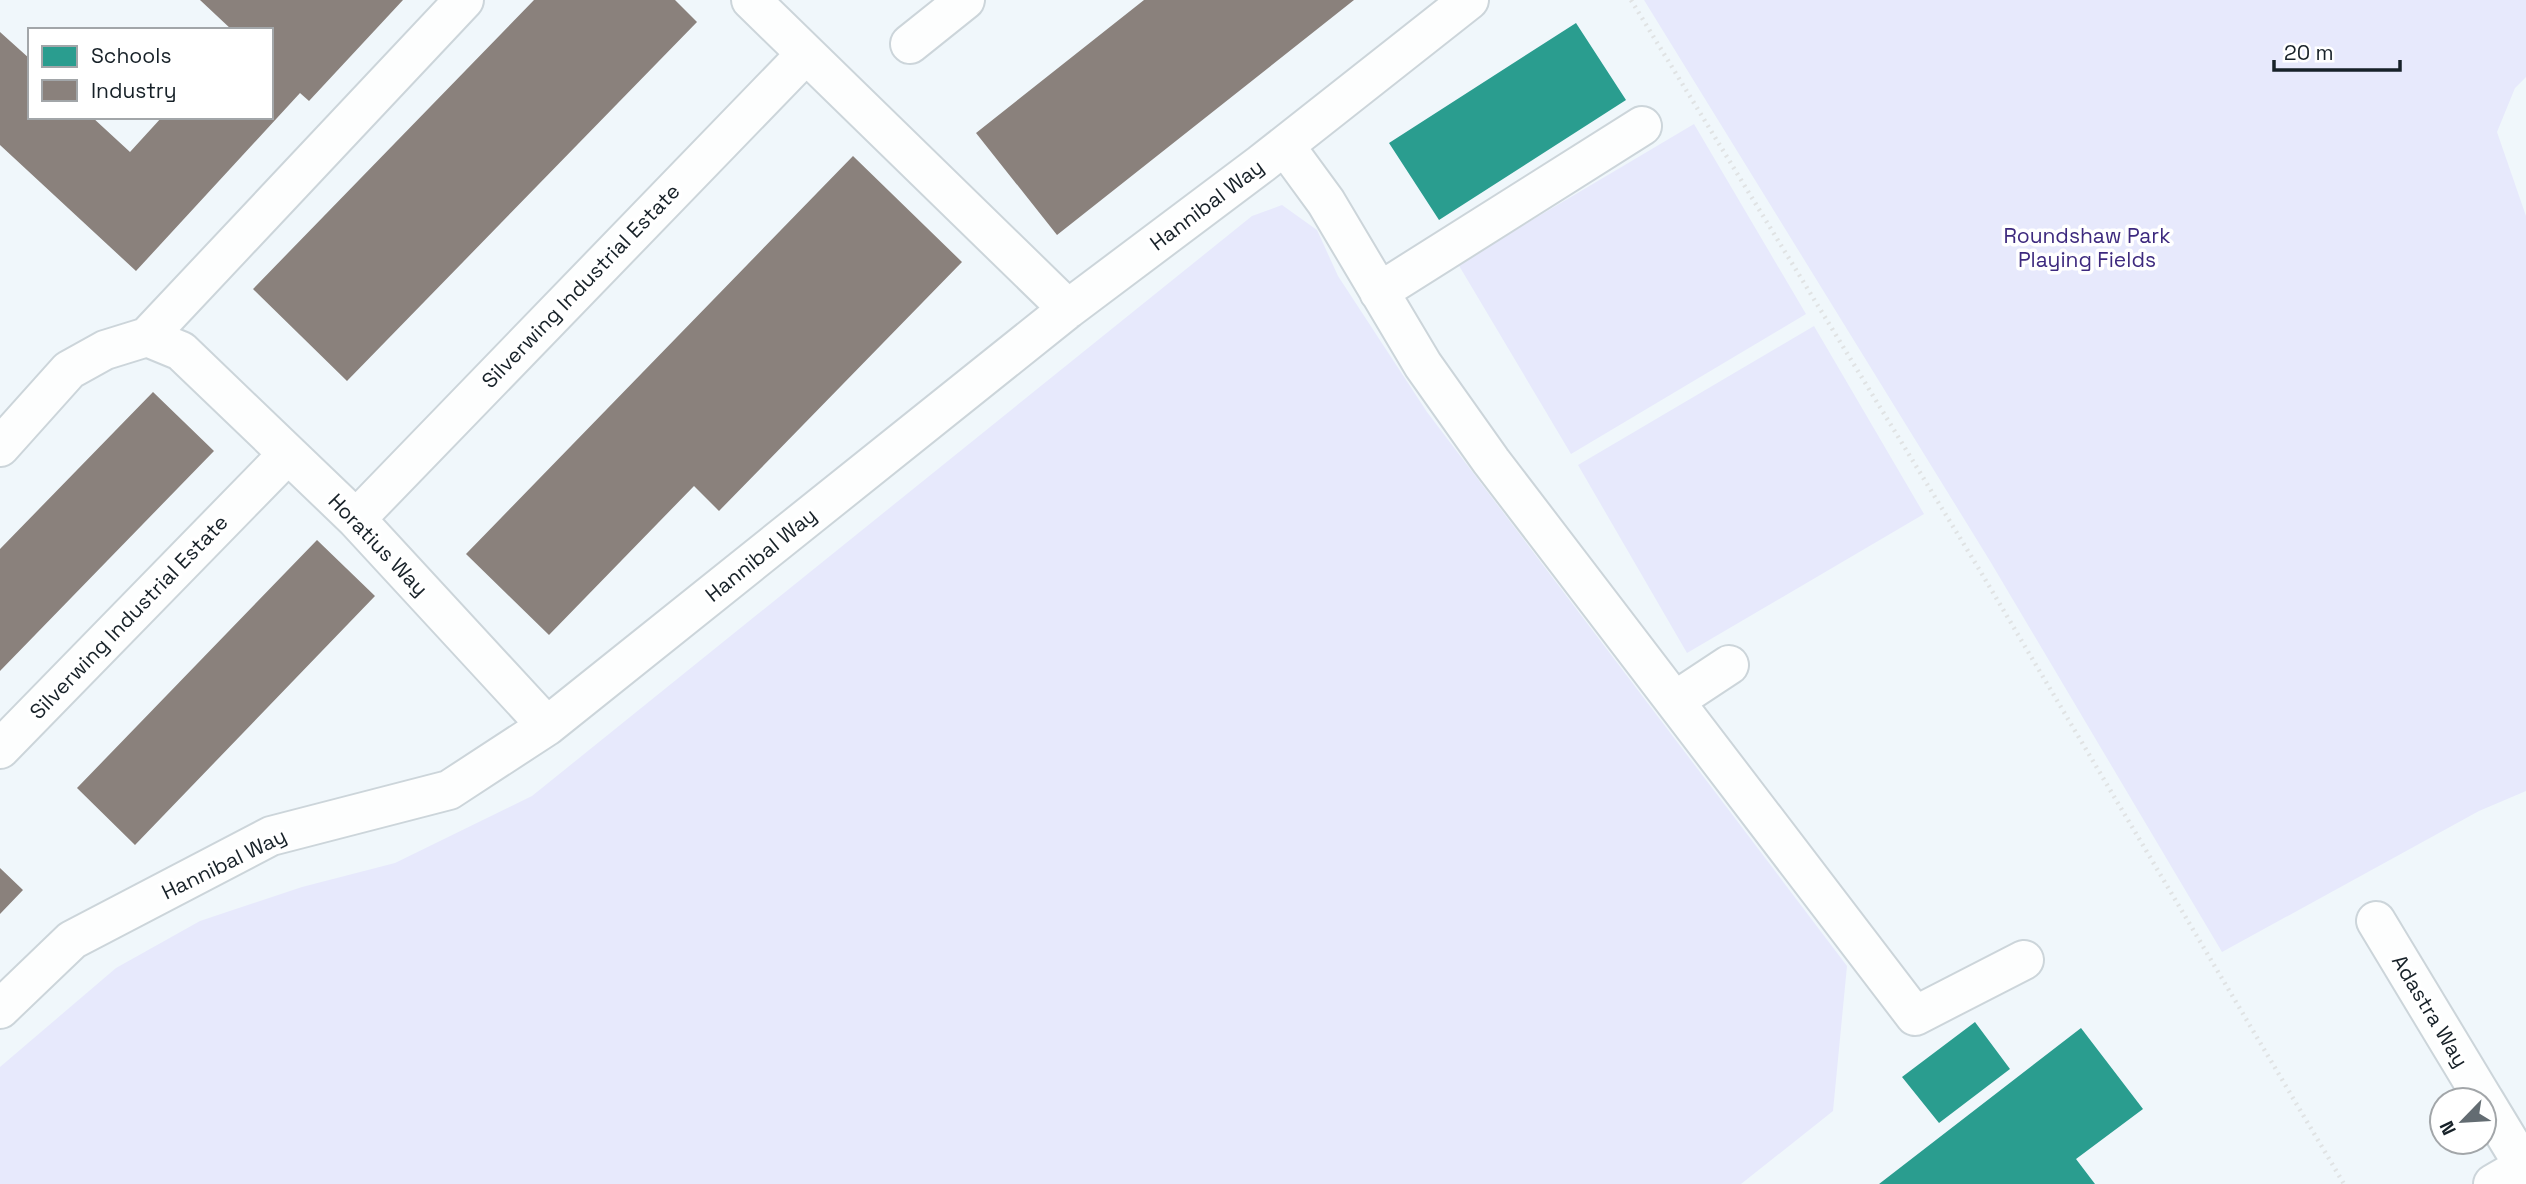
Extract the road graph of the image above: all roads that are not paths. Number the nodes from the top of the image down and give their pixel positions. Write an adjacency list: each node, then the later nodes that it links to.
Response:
1 (464, 0): 11 (street)
2 (751, 0): 6 (street)
3 (965, 0): 5 (street)
4 (1469, 0): 8 (street, Hannibal Way)
5 (910, 44)
6 (806, 54): 10 (street); 14 (street, Silverwing Industrial Estate)
7 (1642, 126): 9 (street)
8 (1285, 146): 9 (street); 10 (street, Hannibal Way)
9 (1379, 292): 16 (street)
10 (1068, 309): 17 (street, Hannibal Way)
11 (147, 337): 12 (street); 13 (street, Horatius Way)
12 (0, 447)
13 (287, 455): 14 (street, Horatius Way); 18 (street, Silverwing Industrial Estate)
14 (356, 519): 17 (street, Horatius Way)
15 (1729, 665): 16 (street)
16 (1675, 700): 20 (street)
17 (547, 726): 21 (street, Hannibal Way)
18 (0, 748)
19 (2376, 921): 22 (street, Adastra Way)
20 (2024, 961)
21 (0, 1009)
22 (2476, 1086)
23 (2498, 1133): 24 (street, Adastra Way)
24 (2514, 1171)

